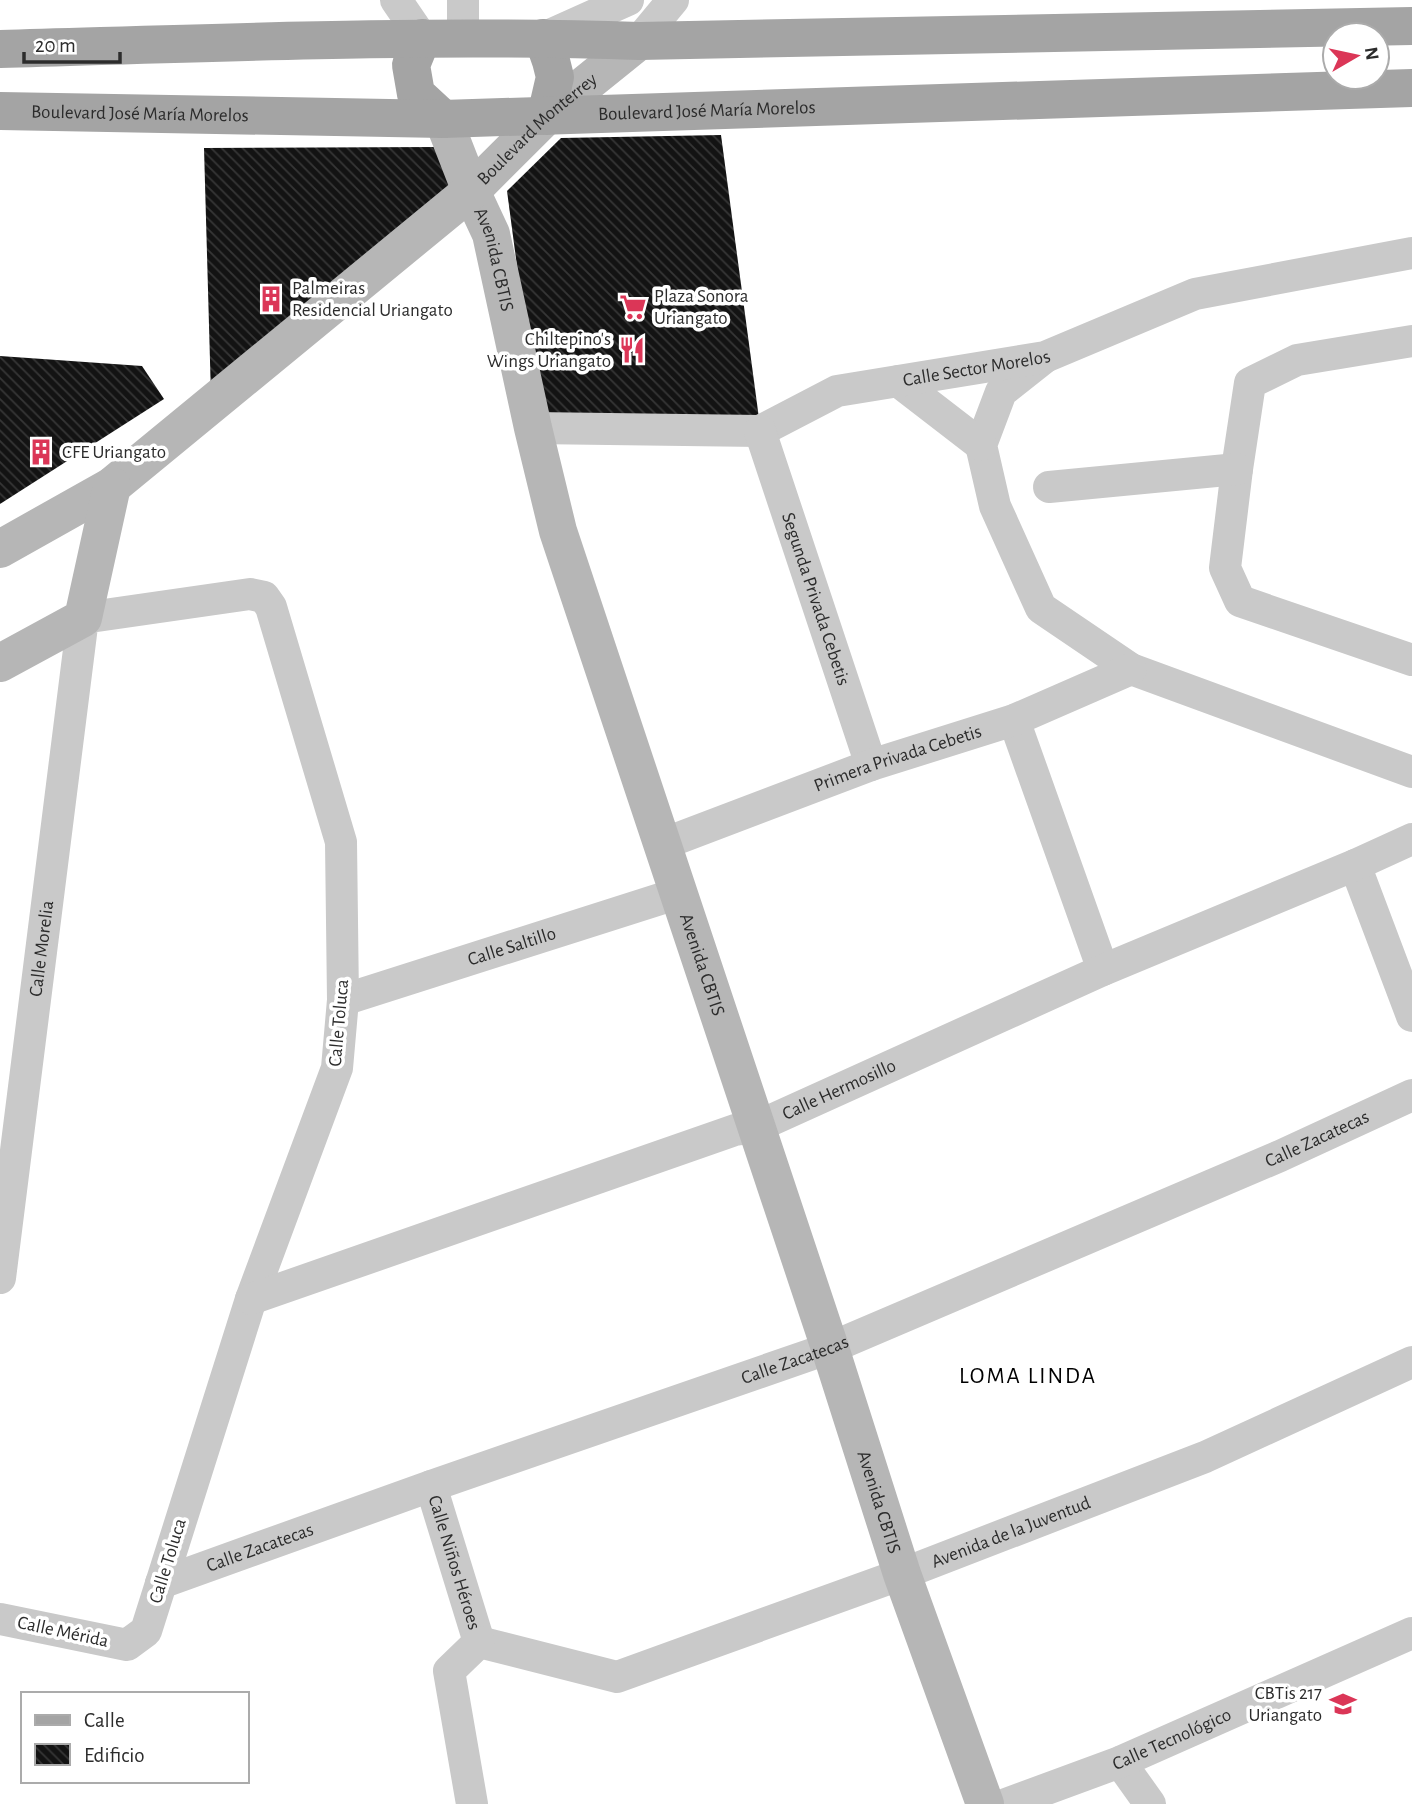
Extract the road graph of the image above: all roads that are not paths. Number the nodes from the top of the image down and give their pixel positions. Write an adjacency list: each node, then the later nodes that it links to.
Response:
1 (396, 0): 6 (street)
2 (628, 0): 7 (street)
3 (673, 0): 8 (street)
4 (463, 19): 6 (main road); 7 (main road)
5 (1412, 26): 8 (main road)
6 (422, 38): 9 (main road); 13 (main road)
7 (543, 38): 8 (main road); 12 (main road)
8 (639, 41): 12 (street, Boulevard Monterrey)
9 (0, 49)
10 (1412, 88): 12 (main road, Boulevard José María Morelos)
11 (0, 111): 13 (main road, Boulevard José María Morelos)
12 (546, 116): 13 (main road, Boulevard José María Morelos); 14 (street, Boulevard Monterrey)
13 (443, 119): 14 (street, Avenida CBTIS)
14 (471, 191): 19 (street, Avenida CBTIS); 23 (street, Boulevard Monterrey)
15 (1412, 253): 17 (street, Calle Sector Morelos)
16 (1412, 341): 22 (street)
17 (1045, 357): 18 (street, Calle Sector Morelos); 21 (street)
18 (898, 381): 20 (street, Calle Sector Morelos); 21 (street)
19 (534, 428): 20 (street, Calle Sector Morelos); 36 (street, Avenida CBTIS)
20 (760, 431): 33 (street, Segunda Privada Cebetis)
21 (981, 445): 31 (street)
22 (1237, 468): 24 (street); 29 (street)
23 (111, 486): 25 (street, Boulevard Monterrey); 27 (street)
24 (1049, 487)
25 (41, 526): 26 (street, Boulevard Monterrey); 27 (street)
26 (0, 549)
27 (95, 563): 28 (street)
28 (83, 618): 30 (street); 40 (street, Calle Toluca); 44 (street, Calle Morelia)
29 (1412, 660)
30 (0, 663)
31 (1131, 669): 32 (street, Primera Privada Cebetis); 34 (street)
32 (1014, 720): 33 (street, Primera Privada Cebetis); 39 (street)
33 (871, 765): 36 (street, Primera Privada Cebetis)
34 (1412, 772)
35 (1412, 839): 37 (street, Calle Hermosillo)
36 (663, 844): 38 (street, Avenida CBTIS)
37 (1355, 865): 39 (street, Calle Hermosillo); 41 (street)
38 (680, 893): 40 (street, Calle Saltillo); 43 (street, Avenida CBTIS)
39 (1103, 970): 43 (street, Calle Hermosillo)
40 (344, 1000): 45 (street, Calle Toluca)
41 (1412, 1016)
42 (1412, 1095): 46 (street, Calle Zacatecas)
43 (757, 1127): 45 (street, Calle Hermosillo); 46 (street, Avenida CBTIS)
44 (0, 1278)
45 (251, 1299): 50 (street, Calle Toluca)
46 (830, 1348): 48 (street, Calle Zacatecas); 49 (street, Avenida CBTIS)
47 (1412, 1362): 49 (street, Avenida de la Juventud)
48 (431, 1486): 50 (street, Calle Zacatecas); 53 (street, Calle Niños Héroes)
49 (902, 1574): 53 (street, Avenida de la Juventud); 57 (street, Avenida CBTIS)
50 (161, 1583): 54 (street, Calle Toluca)
51 (0, 1619): 54 (street, Calle Mérida)
52 (1412, 1633): 55 (street, Calle Tecnológico)
53 (479, 1642): 56 (street)
54 (127, 1645)
55 (1120, 1762): 58 (street, Calle Tecnológico); 59 (street)
56 (472, 1804)
57 (985, 1804)
58 (1006, 1804)
59 (1150, 1804)

